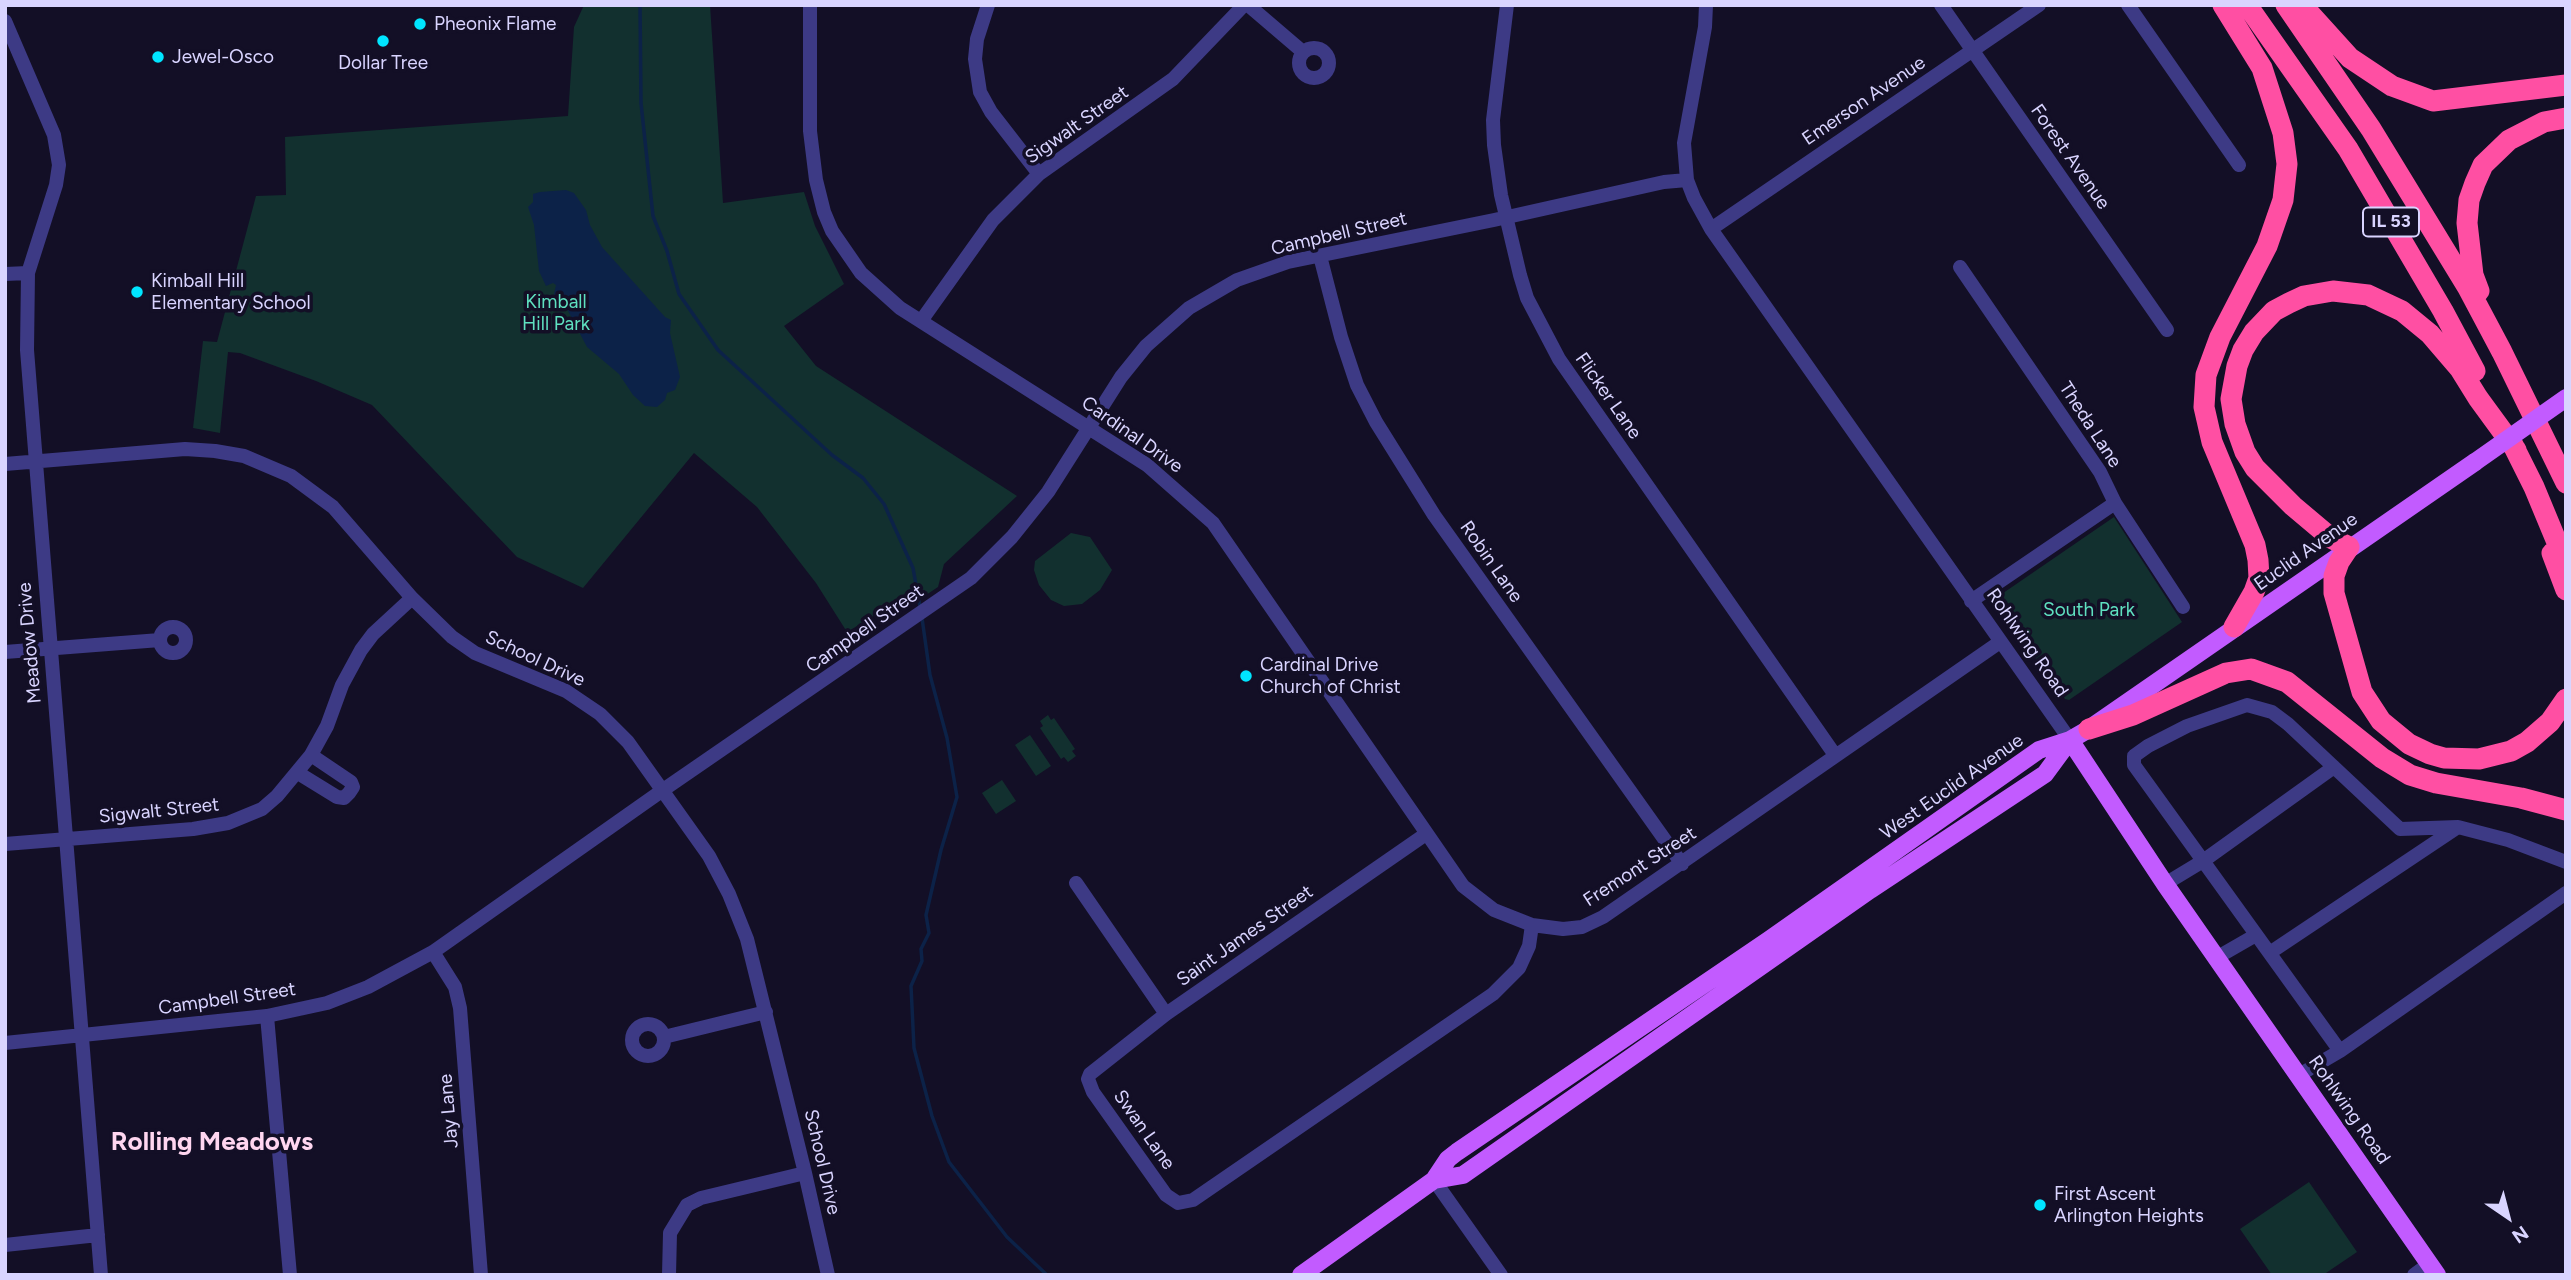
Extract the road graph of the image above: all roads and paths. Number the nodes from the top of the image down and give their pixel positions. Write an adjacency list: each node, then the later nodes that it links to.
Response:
1 (810, 5): 27 (street, Cardinal Drive)
2 (988, 5): 19 (street)
3 (1246, 5): 15 (street); 19 (street, Sigwalt Street)
4 (1507, 5): 21 (street, Flicker Lane)
5 (1706, 5): 20 (street, Rohlwing Road)
6 (1941, 5): 14 (street, Forest Avenue)
7 (2039, 5): 14 (street, Emerson Avenue)
8 (2128, 5): 18 (street)
9 (2223, 5): 45 (highway)
10 (2247, 5): 32 (highway, IL 53)
11 (2286, 5): 29 (highway, IL 53)
12 (2302, 5): 16 (highway)
13 (5, 21): 25 (street, Meadow Drive)
14 (1973, 51): 22 (street, Emerson Avenue); 28 (street, Forest Avenue)
15 (1303, 52)
16 (2566, 85)
17 (2566, 118): 29 (highway)
18 (2239, 165)
19 (1039, 174): 27 (street, Sigwalt Street)
20 (1687, 180): 21 (street, Campbell Street); 22 (street, Rohlwing Road)
21 (1507, 218): 23 (street, Campbell Street); 54 (street, Flicker Lane)
22 (1711, 229): 43 (street, Rohlwing Road)
23 (1320, 256): 31 (street, Campbell Street); 65 (street, Robin Lane)
24 (1960, 267): 38 (street, Theda Lane)
25 (29, 273): 26 (street); 33 (street, Meadow Drive)
26 (5, 274)
27 (920, 321): 31 (street, Cardinal Drive)
28 (2167, 330)
29 (2502, 352): 35 (highway, IL 53)
30 (2566, 398): 39 (main road, Euclid Avenue, bridge)
31 (1090, 428): 57 (street, Campbell Street); 60 (street, Cardinal Drive)
32 (2516, 450): 37 (highway, IL 53); 39 (highway)
33 (36, 461): 34 (street, School Drive); 42 (street, School Drive); 48 (street, Meadow Drive)
34 (5, 464)
35 (2561, 467): 36 (highway, IL 53)
36 (2566, 483)
37 (2534, 487): 40 (highway, IL 53); 41 (highway)
38 (2115, 503): 43 (street); 44 (street, Theda Lane)
39 (2349, 547): 45 (main road, Euclid Avenue); 50 (highway)
40 (2566, 564)
41 (2566, 590)
42 (412, 598): 53 (street, Sigwalt Street); 57 (street, School Drive)
43 (1971, 601): 47 (street, Rohlwing Road)
44 (2183, 607)
45 (2234, 627): 51 (main road, Euclid Avenue)
46 (160, 640): 48 (street)
47 (2000, 642): 52 (street, Rohlwing Road); 54 (street, Fremont Street)
48 (50, 646): 49 (street); 61 (street, Meadow Drive)
49 (5, 652)
50 (2566, 699)
51 (2089, 729): 52 (main road, Euclid Avenue); 58 (highway)
52 (2070, 740): 67 (main road, Rohlwing Road); 84 (main road, West Euclid Avenue)
53 (311, 755): 56 (street, Sigwalt Street); 56 (street)
54 (1835, 755): 65 (street, Fremont Street)
55 (2334, 767): 59 (street); 63 (street); 63 (street)
56 (298, 773): 61 (street, Sigwalt Street)
57 (663, 790): 71 (street, Campbell Street); 74 (street, School Drive)
58 (2566, 810)
59 (2458, 827): 64 (street); 72 (street)
60 (1426, 834): 69 (street, Cardinal Drive); 75 (street, Saint James Street)
61 (67, 840): 62 (street, Sigwalt Street); 77 (street, Meadow Drive)
62 (5, 844)
63 (2203, 861): 67 (street); 70 (street)
64 (2566, 862)
65 (1682, 864): 69 (street, Fremont Street)
66 (1076, 883): 75 (street)
67 (2165, 884): 73 (main road, Rohlwing Road)
68 (2566, 893): 80 (street)
69 (1532, 925): 81 (street, Swan Lane)
70 (2256, 935): 72 (street); 73 (street)
71 (433, 952): 76 (street, Campbell Street); 90 (street, Jay Lane)
72 (2271, 952): 80 (street)
73 (2216, 958): 82 (main road, Rohlwing Road)
74 (766, 1012): 78 (street); 83 (street, School Drive)
75 (1166, 1014): 81 (street, Saint James Street)
76 (267, 1016): 77 (street, Campbell Street); 89 (street)
77 (81, 1035): 79 (street, Campbell Street); 85 (street, Meadow Drive)
78 (664, 1037)
79 (5, 1043)
80 (2340, 1051): 82 (street)
81 (1090, 1074)
82 (2299, 1075): 87 (main road, Rohlwing Road)
83 (806, 1173): 91 (street); 92 (street, School Drive)
84 (1434, 1180): 93 (main road, West Euclid Avenue); 94 (street)
85 (98, 1235): 86 (street); 88 (street, Meadow Drive)
86 (5, 1245)
87 (2433, 1269): 95 (street)
88 (101, 1275)
89 (290, 1275)
90 (481, 1275)
91 (669, 1275)
92 (828, 1275)
93 (1301, 1275)
94 (1501, 1275)
95 (2414, 1275)

